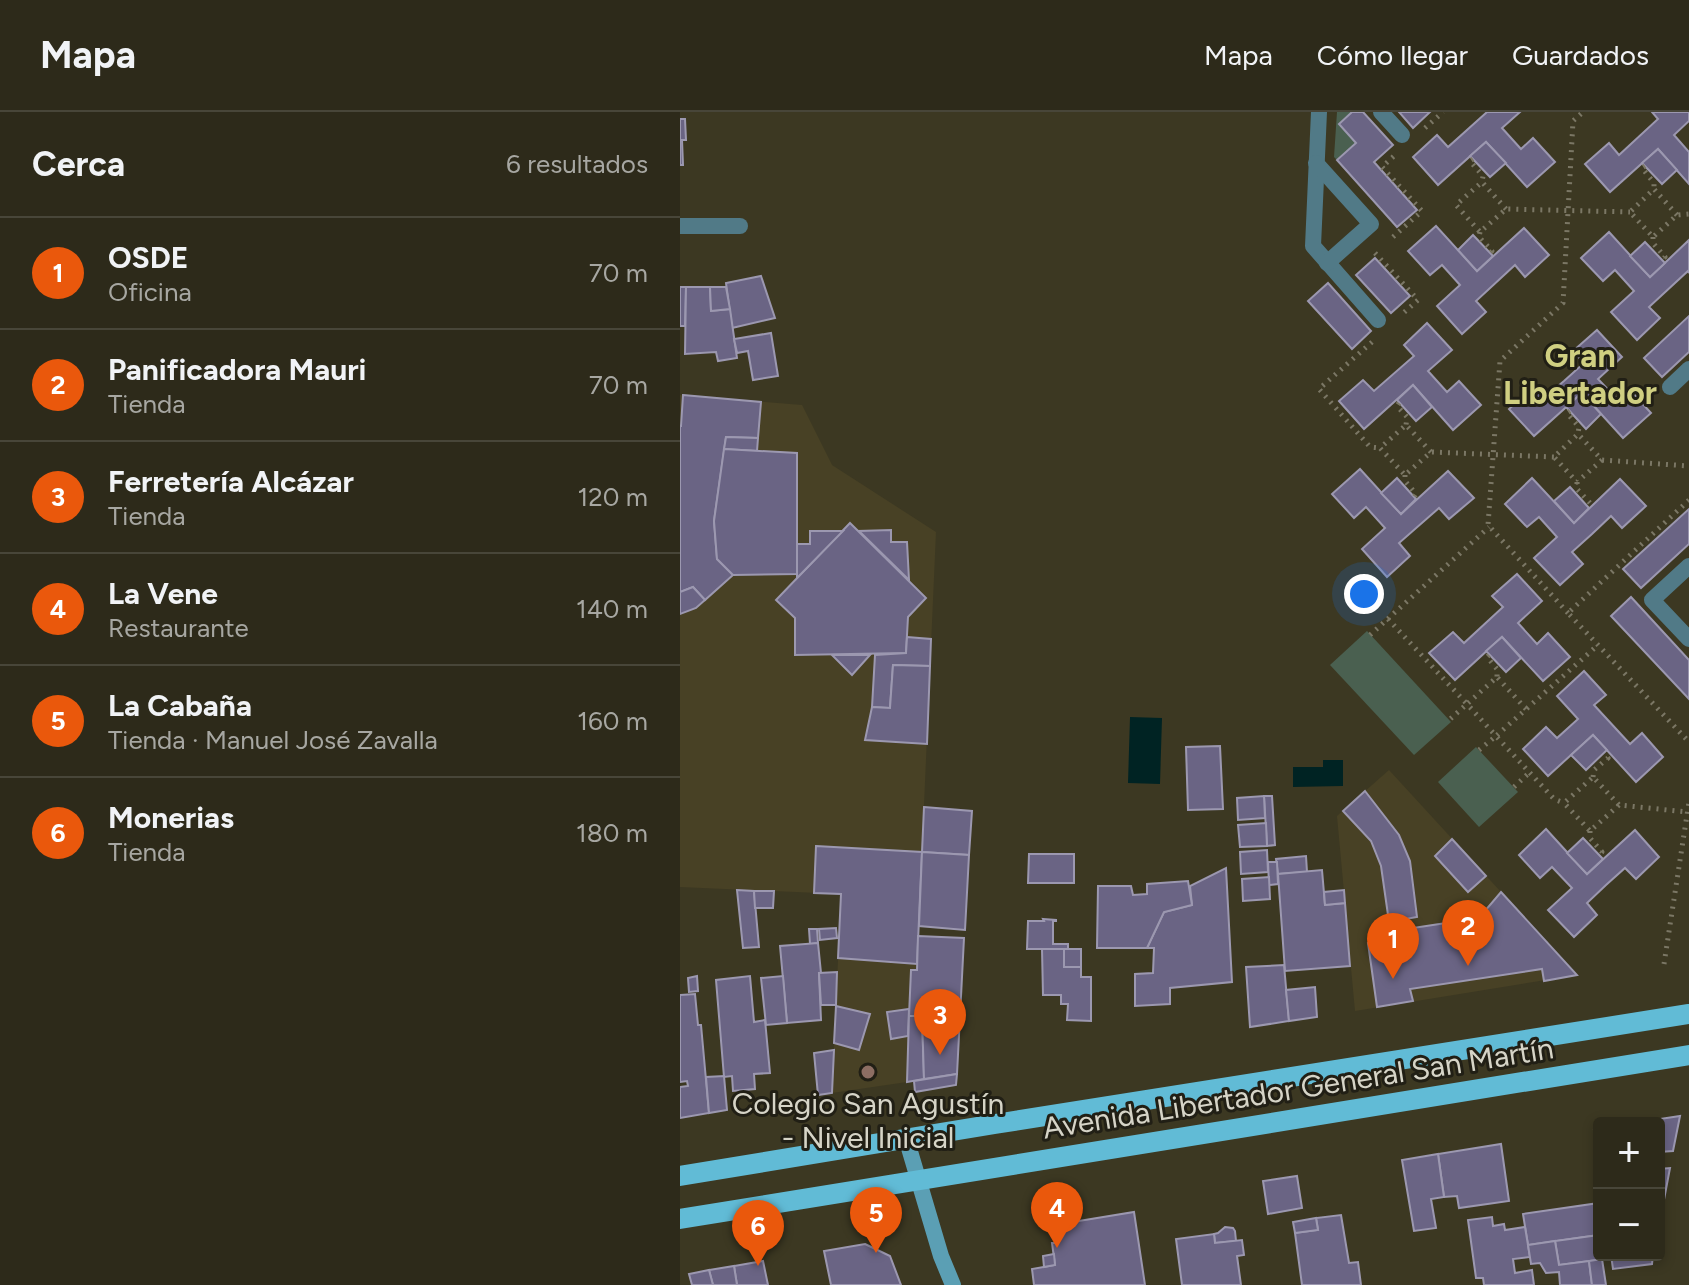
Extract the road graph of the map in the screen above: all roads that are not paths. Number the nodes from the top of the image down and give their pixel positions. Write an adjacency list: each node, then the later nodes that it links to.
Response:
1 (1319, 112): 4 (street)
2 (1381, 112): 3 (street)
3 (1401, 143)
4 (1316, 163): 7 (street); 7 (street)
5 (680, 226): 6 (street)
6 (740, 226)
7 (1327, 263): 8 (street)
8 (1378, 320)
9 (1689, 369): 10 (street)
10 (1670, 387)
11 (1689, 566): 12 (street)
12 (1689, 639)
13 (1689, 1014): 15 (main road, Avenida Libertador General San Martín)
14 (1689, 1055): 17 (main road, Avenida Libertador General San Martín)
15 (906, 1138): 16 (main road, Avenida Libertador General San Martín); 17 (street)
16 (680, 1176)
17 (919, 1180): 18 (main road, Avenida Libertador General San Martín); 19 (street)
18 (680, 1219)
19 (953, 1285)

